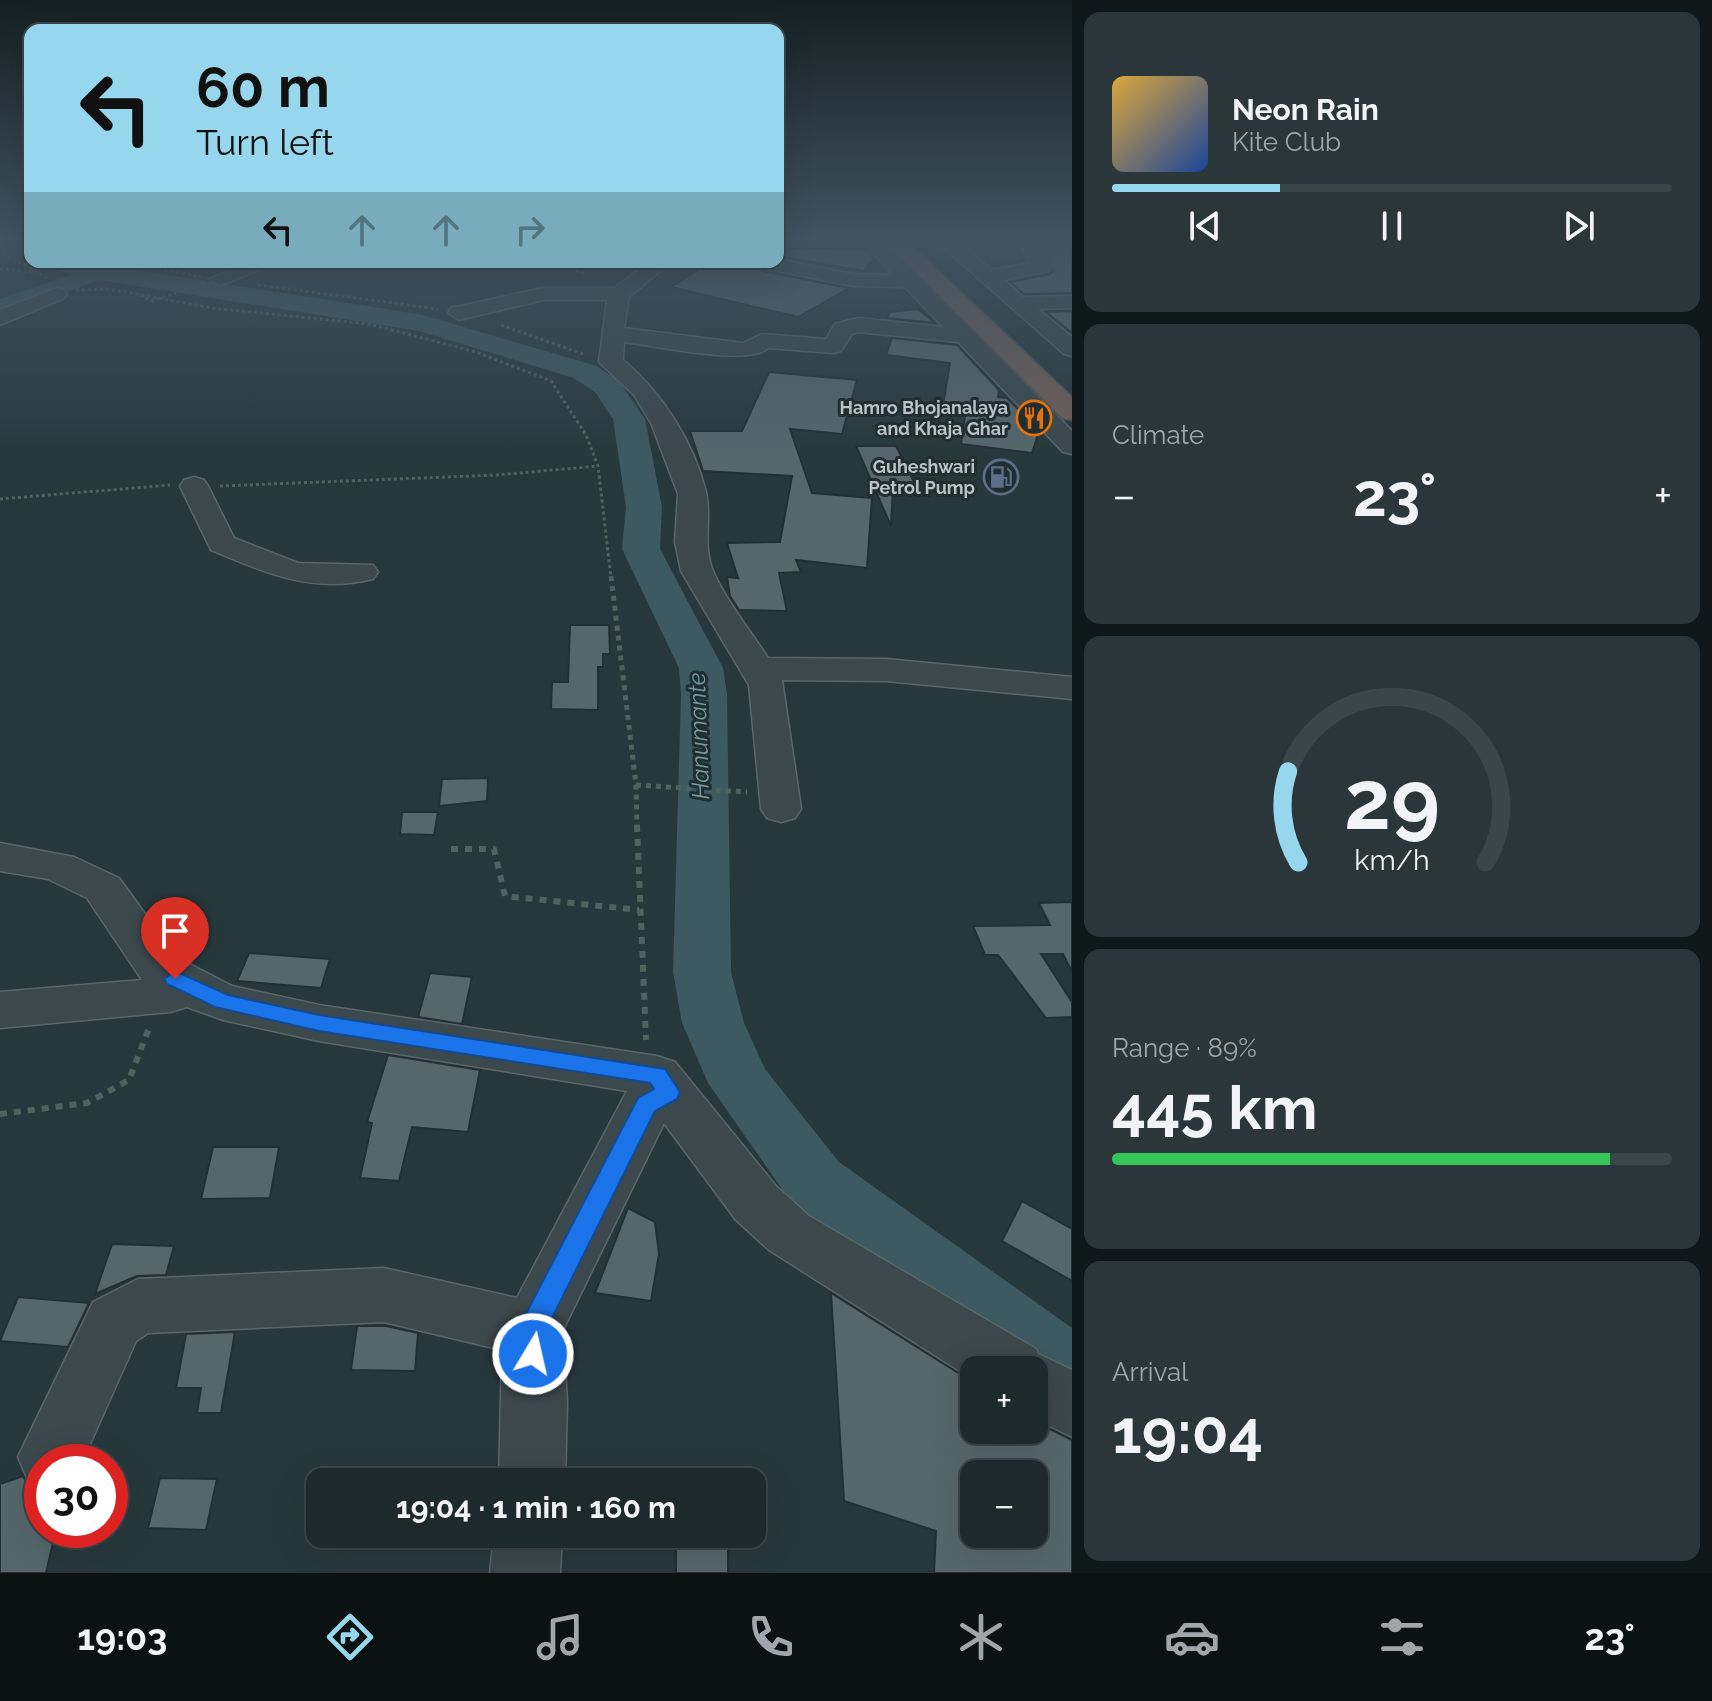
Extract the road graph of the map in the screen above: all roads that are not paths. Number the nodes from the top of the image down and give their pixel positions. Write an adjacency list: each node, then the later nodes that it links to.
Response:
1 (615, 312): 9 (street)
2 (942, 312): 8 (street)
3 (969, 312): 12 (highway)
4 (998, 312): 11 (highway)
5 (1029, 312): 10 (street)
6 (776, 320): 7 (street)
7 (839, 336): 8 (street); 9 (street)
8 (967, 336): 13 (street)
9 (613, 347): 16 (street)
10 (1072, 349)
11 (1072, 381)
12 (1072, 412)
13 (1072, 446)
14 (194, 486): 15 (street)
15 (362, 572)
16 (759, 669): 17 (street); 18 (street)
17 (1072, 688)
18 (770, 801)
19 (0, 857): 22 (street)
20 (170, 995): 21 (street)
21 (0, 1010)
22 (663, 1084): 23 (street); 24 (street)
23 (532, 1329): 27 (street); 28 (street)
24 (991, 1356)
25 (1048, 1391): 26 (street)
26 (1072, 1406)
27 (57, 1444)
28 (533, 1468)
29 (527, 1548): 30 (street)
30 (525, 1573)

